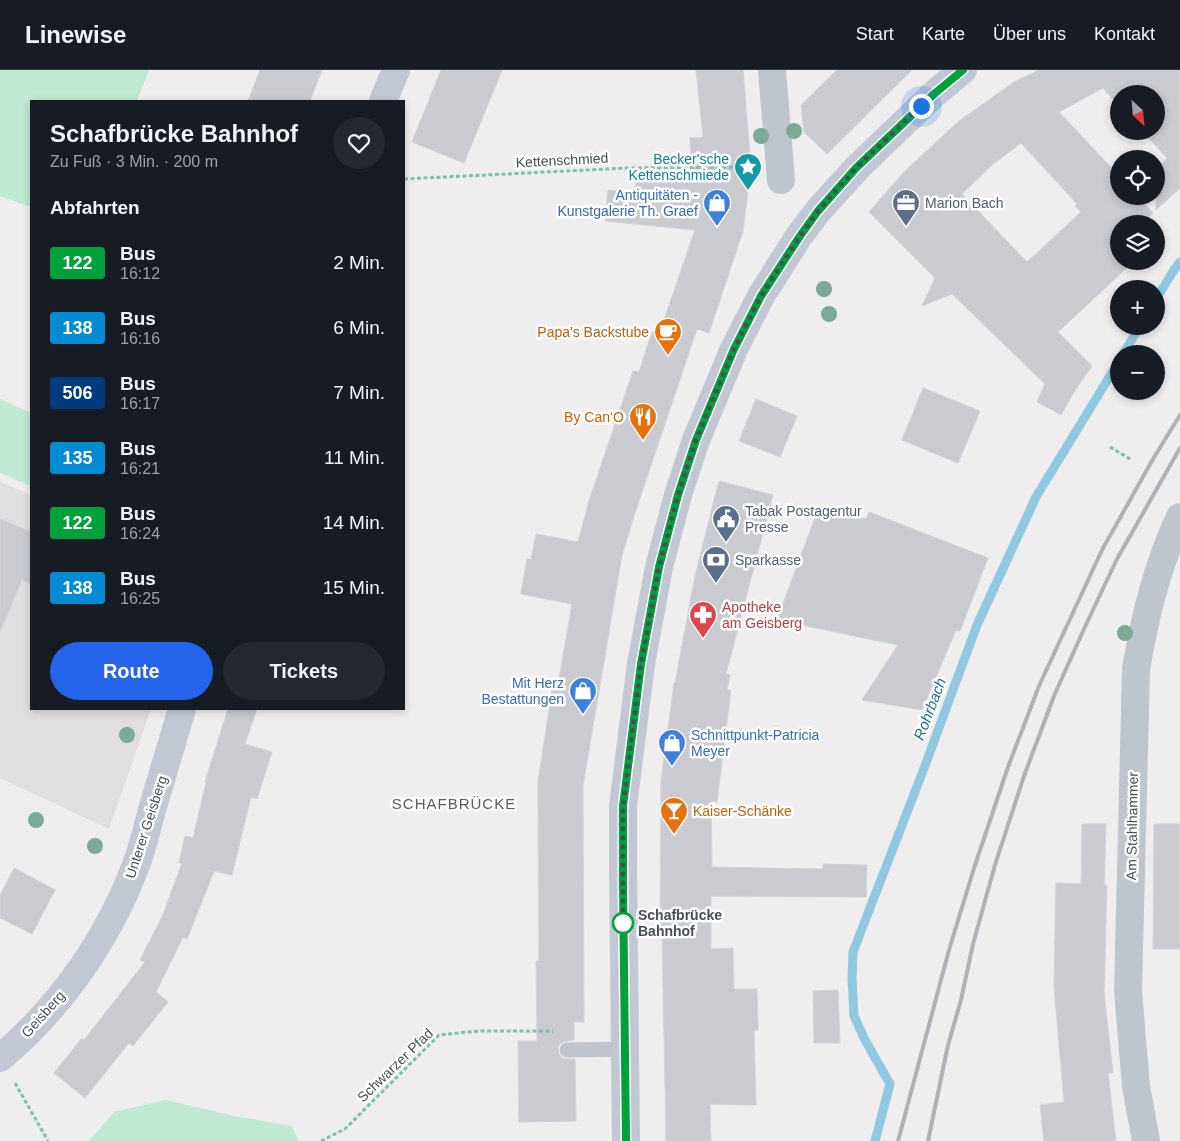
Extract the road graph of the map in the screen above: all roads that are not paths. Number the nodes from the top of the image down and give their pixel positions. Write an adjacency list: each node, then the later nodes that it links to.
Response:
1 (396, 70): 4 (main road)
2 (772, 70): 5 (street)
3 (963, 70): 9 (main road)
4 (383, 100)
5 (781, 180)
6 (1180, 517): 13 (street, Am Stahlhammer)
7 (182, 710): 8 (main road, Unterer Geisberg)
8 (83, 967): 11 (main road, Geisberg)
9 (625, 1049): 10 (lane); 12 (main road)
10 (567, 1050)
11 (0, 1058)
12 (626, 1141)
13 (1146, 1141)

